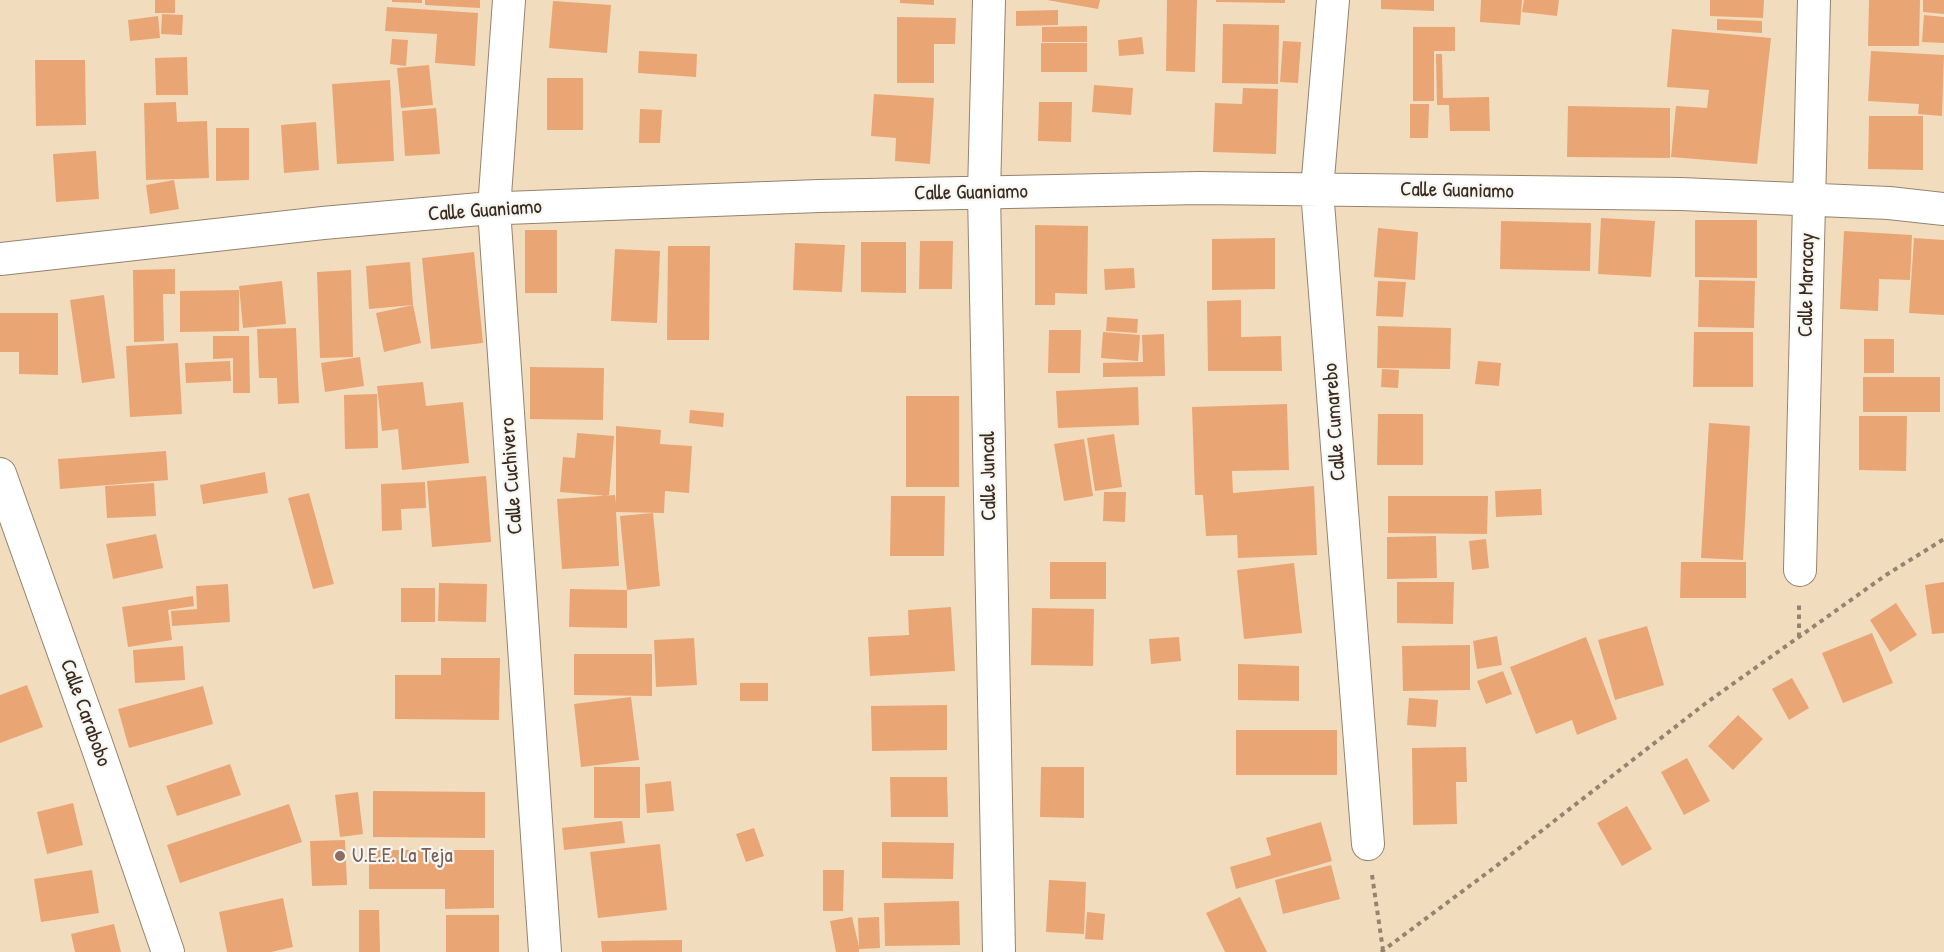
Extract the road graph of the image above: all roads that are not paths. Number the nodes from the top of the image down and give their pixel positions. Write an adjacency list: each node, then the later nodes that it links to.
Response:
1 (509, 0): 8 (street, Calle Cuchivero)
2 (988, 0): 6 (street, Calle Juncal)
3 (1333, 0): 5 (street, Calle Cumarebo)
4 (1814, 0): 7 (street, Calle Maracay)
5 (1317, 190): 6 (street, Calle Guaniamo); 7 (street, Calle Guaniamo); 13 (street, Calle Cumarebo)
6 (984, 193): 8 (street, Calle Guaniamo); 16 (street, Calle Juncal)
7 (1809, 200): 9 (street, Calle Guaniamo); 12 (street, Calle Maracay)
8 (494, 208): 10 (street, Calle Guaniamo); 15 (street, Calle Cuchivero)
9 (1944, 209)
10 (0, 259)
11 (0, 474): 14 (street, Calle Carabobo)
12 (1800, 570)
13 (1368, 844)
14 (168, 952)
15 (545, 952)
16 (999, 952)

